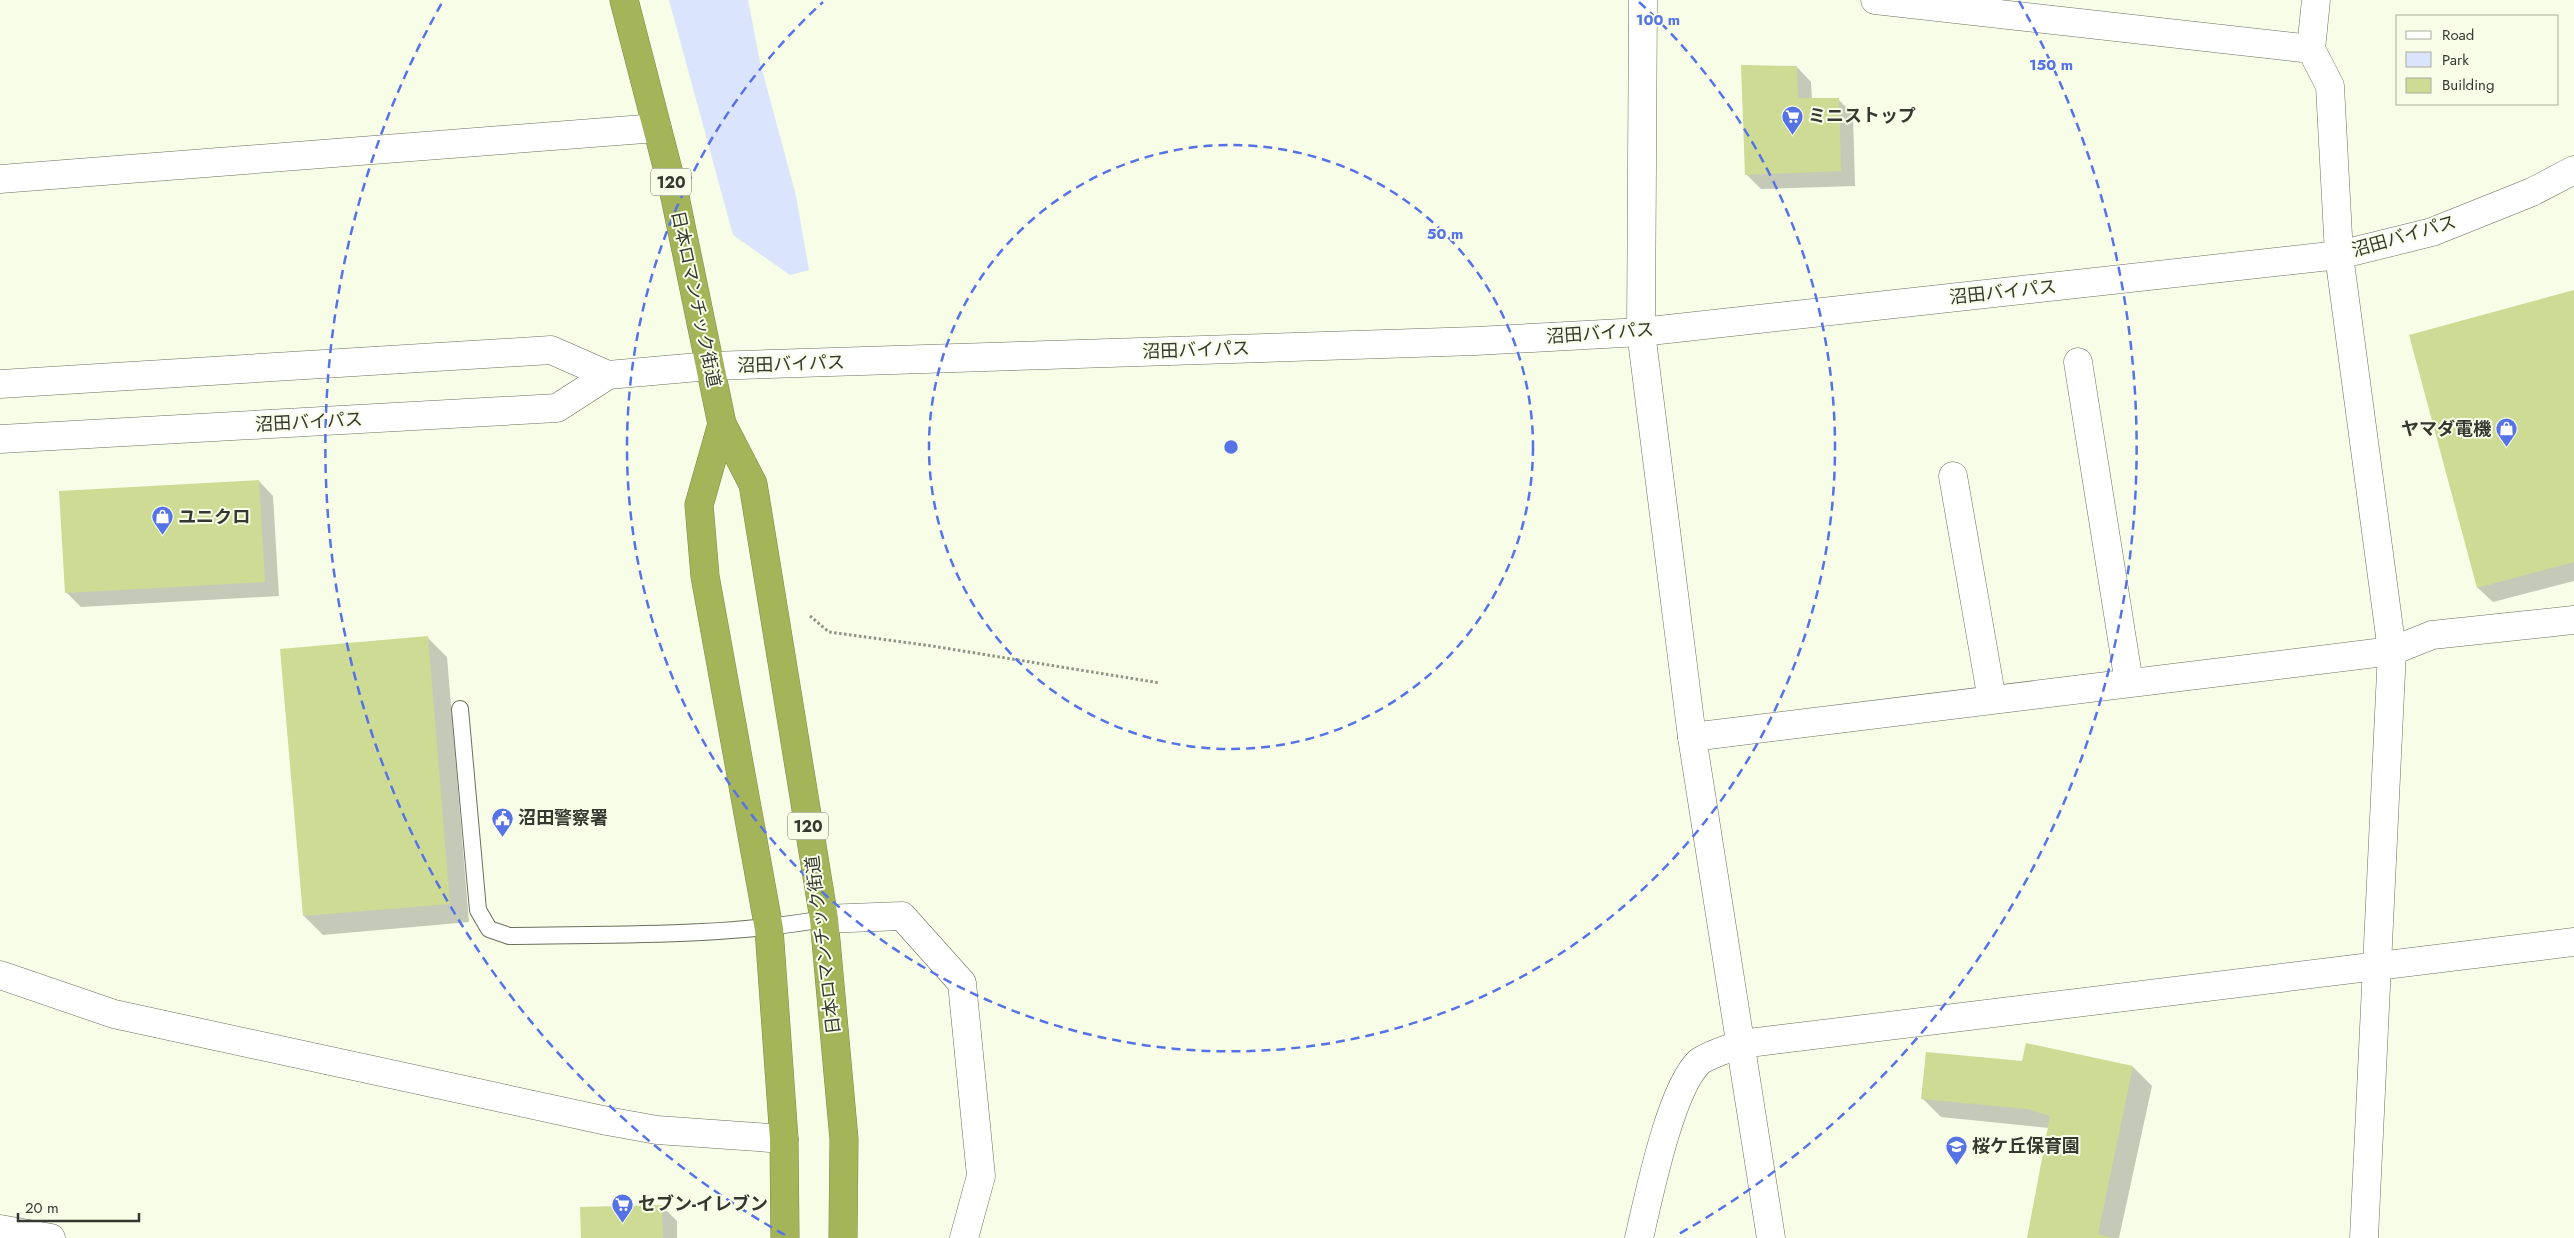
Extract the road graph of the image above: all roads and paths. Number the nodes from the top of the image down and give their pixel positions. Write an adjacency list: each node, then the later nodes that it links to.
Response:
1 (624, 0): 6 (highway, 日本ロマンチック街道 / 120)
2 (1643, 0): 10 (street)
3 (1875, 0): 5 (street)
4 (2316, 0): 5 (street)
5 (2312, 48): 9 (street)
6 (657, 128): 8 (street); 12 (highway, 日本ロマンチック街道 / 120)
7 (2574, 170): 9 (street, 沼田バイパス)
8 (0, 179)
9 (2339, 255): 10 (street, 沼田バイパス); 20 (street)
10 (1641, 332): 12 (street, 沼田バイパス); 25 (street)
11 (2078, 362): 22 (street)
12 (710, 366): 13 (street, 沼田バイパス); 15 (highway, 日本ロマンチック街道 / 120)
13 (608, 375): 14 (street, 沼田バイパス); 16 (street, 沼田バイパス)
14 (0, 384)
15 (722, 424): 26 (highway, 日本ロマンチック街道 / 120); 27 (highway, 日本ロマンチック街道 / 120)
16 (0, 439)
17 (1953, 476): 23 (street)
18 (808, 614): 21 (path)
19 (2574, 620): 20 (street)
20 (2392, 651): 22 (street); 29 (street)
21 (1160, 683)
22 (2129, 683): 23 (street)
23 (1992, 700): 25 (street)
24 (460, 709): 27 (lane)
25 (1692, 737): 31 (street)
26 (824, 919): 27 (lane); 36 (highway, 日本ロマンチック街道 / 120); 37 (street)
27 (769, 929): 32 (highway, 日本ロマンチック街道 / 120)
28 (2574, 942): 29 (street)
29 (2376, 966): 31 (street); 40 (street)
30 (0, 975): 32 (street)
31 (1741, 1044): 38 (street); 39 (street)
32 (784, 1139): 35 (highway, 日本ロマンチック街道 / 120)
33 (0, 1228): 34 (street)
34 (51, 1238)
35 (785, 1238)
36 (843, 1238)
37 (964, 1238)
38 (1639, 1238)
39 (1771, 1238)
40 (2364, 1238)

